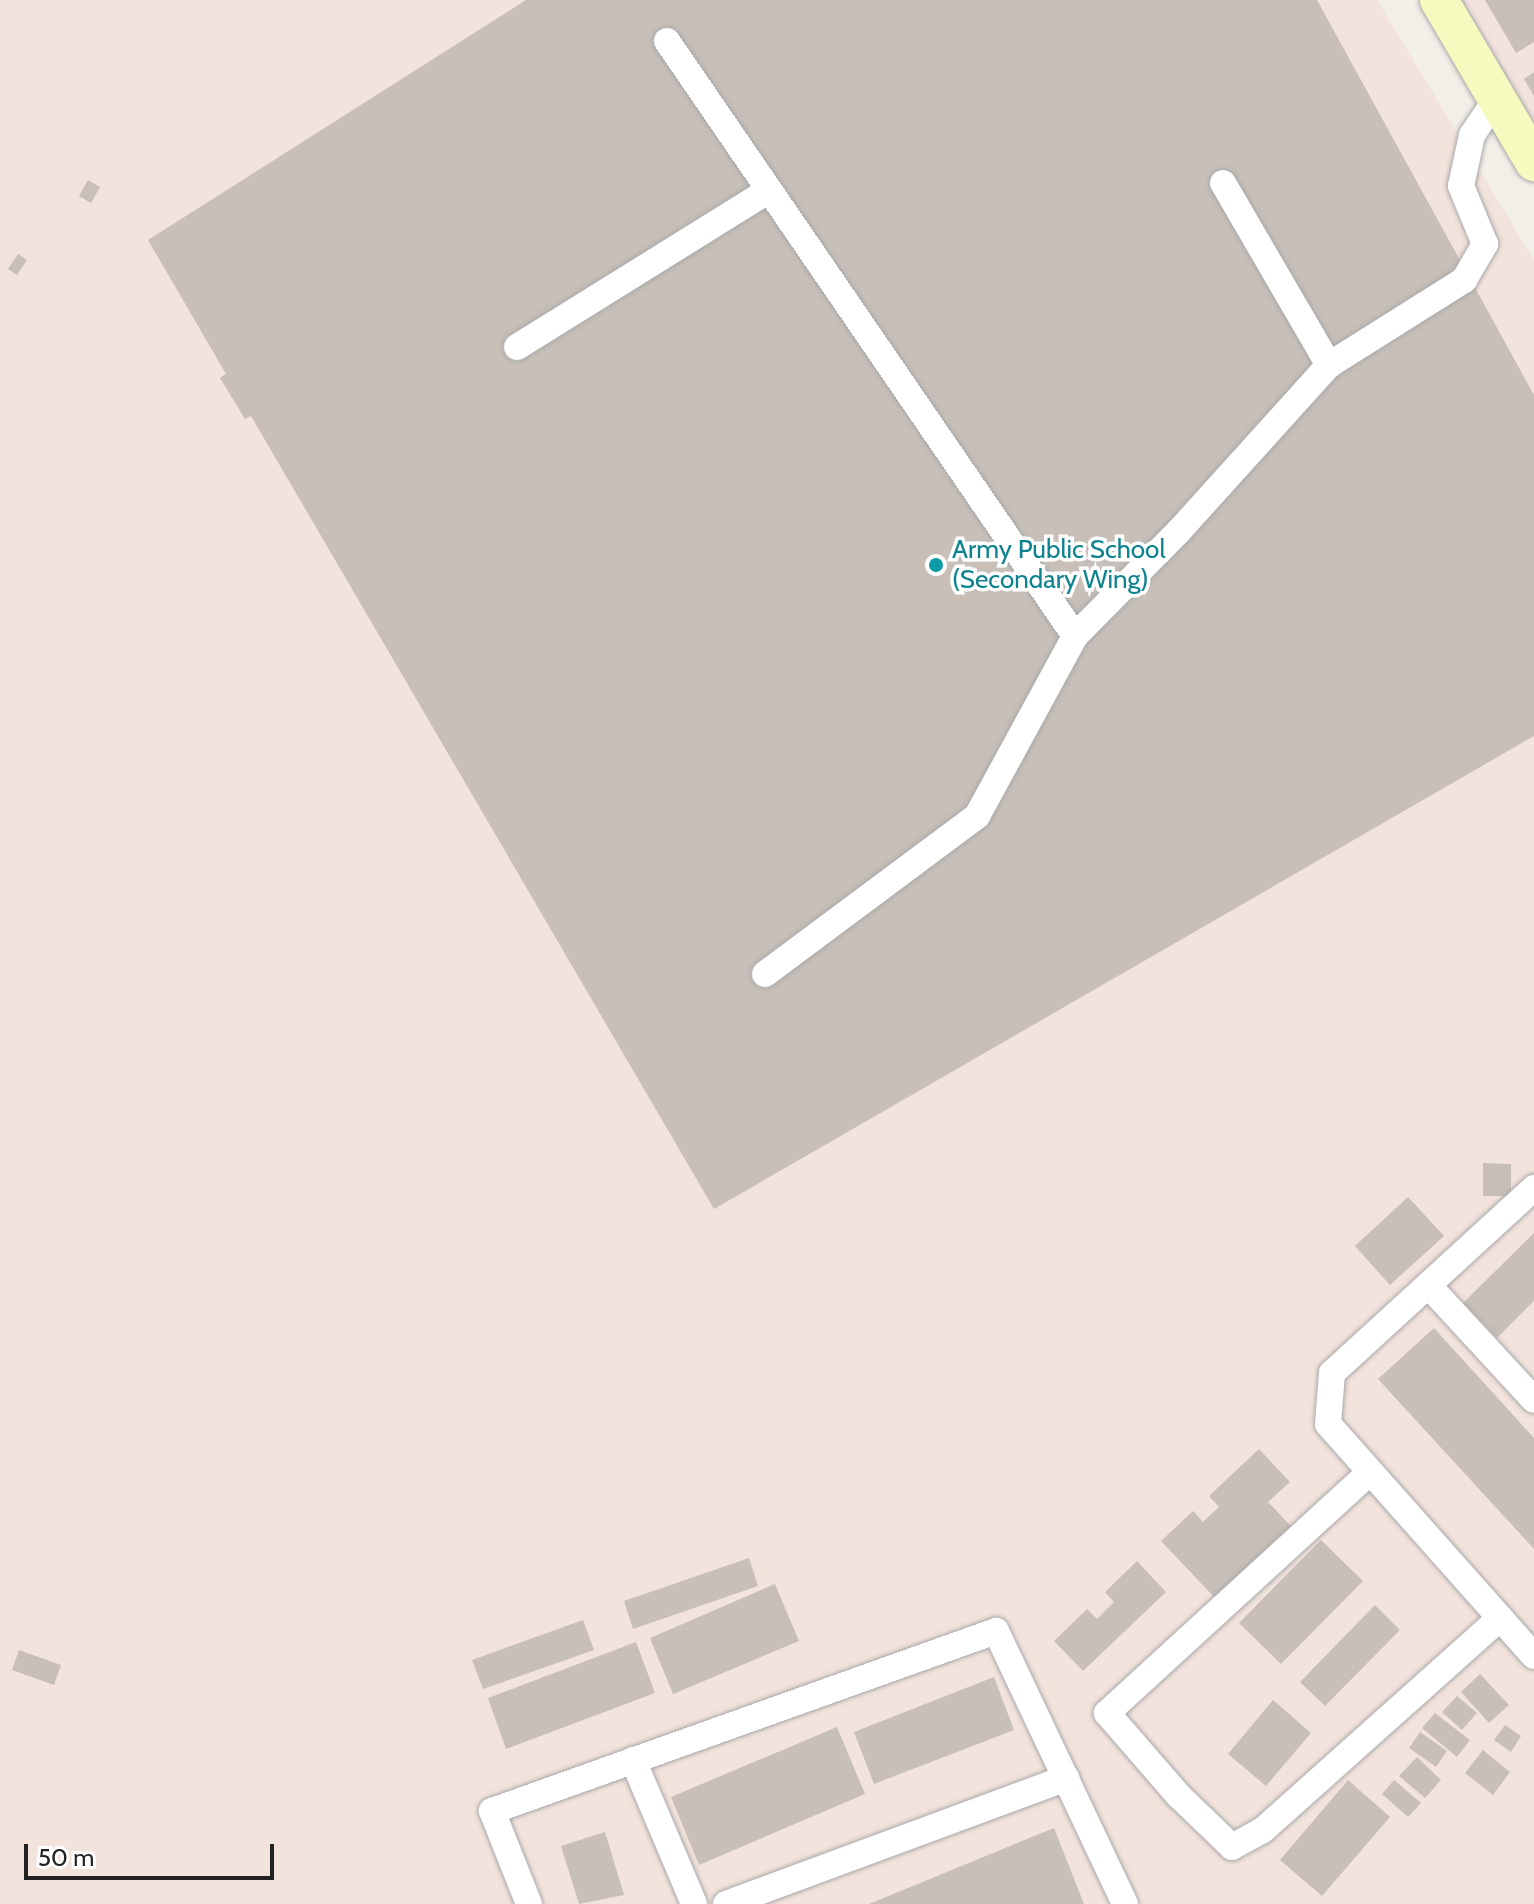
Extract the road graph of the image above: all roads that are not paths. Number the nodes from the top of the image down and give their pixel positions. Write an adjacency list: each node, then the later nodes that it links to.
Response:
1 (1439, 0): 3 (main road)
2 (667, 41): 6 (street)
3 (1497, 98): 4 (main road); 8 (street)
4 (1534, 162)
5 (1223, 183): 8 (street)
6 (769, 190): 7 (street); 9 (street)
7 (517, 347)
8 (1329, 365): 9 (street)
9 (1075, 636): 10 (street)
10 (765, 974)
11 (1534, 1188): 12 (street)
12 (1428, 1285): 13 (street); 14 (street)
13 (1534, 1400)
14 (1370, 1472): 15 (street); 15 (street)
15 (1500, 1618): 16 (street)
16 (1534, 1656)
17 (633, 1760): 18 (street); 19 (street); 20 (street)
18 (1066, 1778): 21 (street); 22 (street)
19 (529, 1904)
20 (694, 1904)
21 (726, 1904)
22 (1125, 1904)

